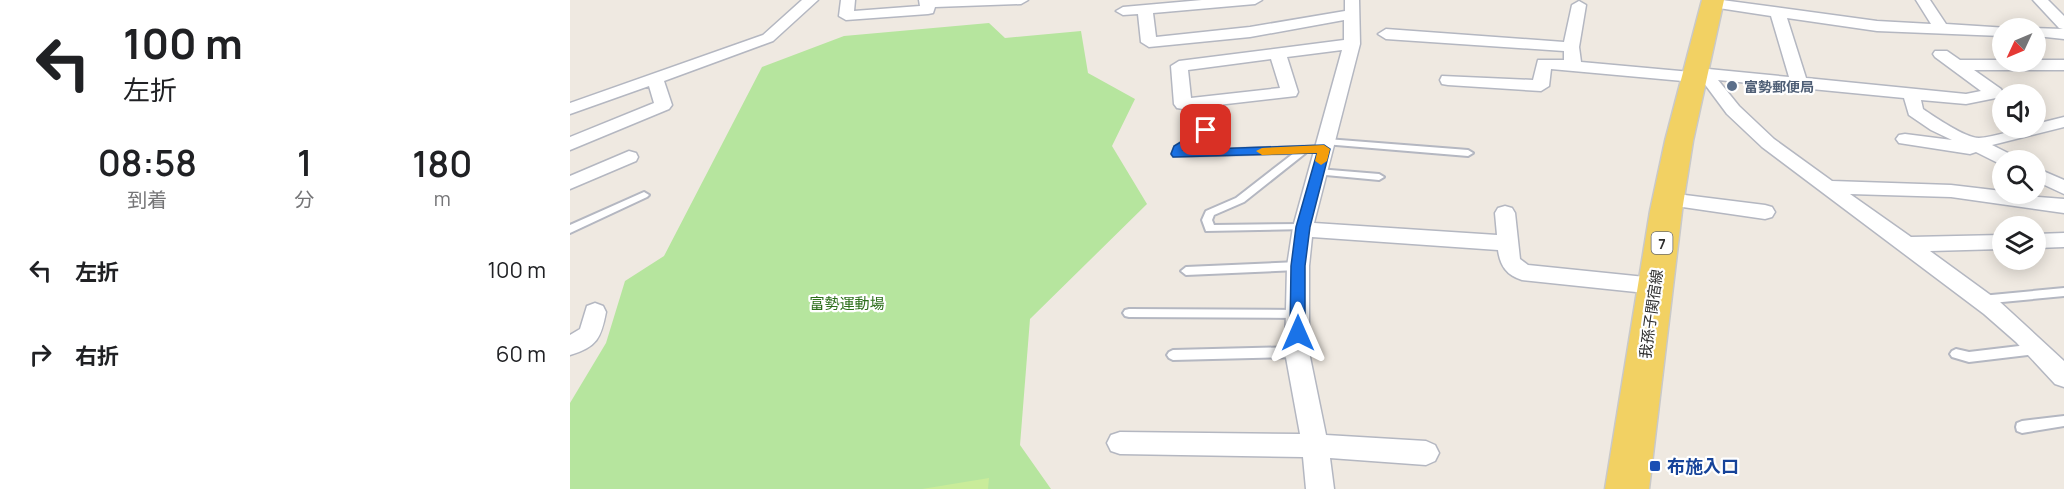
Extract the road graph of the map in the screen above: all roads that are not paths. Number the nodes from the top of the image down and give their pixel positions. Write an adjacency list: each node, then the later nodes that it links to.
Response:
1 (811, 0): 29 (street)
2 (848, 0): 3 (street)
3 (926, 0)
4 (938, 0): 5 (street)
5 (1021, 0)
6 (1923, 0): 16 (street)
7 (2040, 0): 15 (street)
8 (1713, 2): 13 (street); 28 (main road, 我孫子関宿線 / 7)
9 (1579, 5): 22 (street)
10 (1352, 7): 14 (street); 21 (street)
11 (1145, 10): 12 (street); 14 (street); 14 (street)
12 (1123, 11)
13 (1778, 13): 16 (street); 31 (street)
14 (1248, 14)
15 (2064, 25)
16 (1941, 28): 17 (street)
17 (1992, 31)
18 (2046, 33): 20 (street)
19 (1386, 34): 22 (street)
20 (2064, 34)
21 (1352, 44): 24 (street); 38 (street)
22 (1571, 46): 27 (street)
23 (1941, 54): 25 (street)
24 (1278, 55): 33 (street); 33 (street)
25 (1955, 65): 26 (street); 32 (street)
26 (2064, 65)
27 (1573, 66): 28 (street); 30 (street)
28 (1698, 75): 31 (street); 49 (street); 52 (main road, 我孫子関宿線 / 7)
29 (655, 79): 34 (street); 37 (street)
30 (1448, 80)
31 (1799, 83): 32 (street)
32 (1912, 95): 39 (street)
33 (1218, 100): 38 (lane)
34 (570, 109)
35 (2064, 122): 39 (street)
36 (1905, 139): 39 (street)
37 (570, 144)
38 (1318, 147): 40 (lane); 44 (street); 56 (lane)
39 (1981, 148): 41 (street)
40 (1468, 153)
41 (1992, 153)
42 (629, 157): 48 (street)
43 (2064, 171): 45 (street)
44 (1318, 172): 46 (lane); 56 (street)
45 (2046, 174)
46 (1379, 177)
47 (2046, 180): 50 (street)
48 (570, 183)
49 (1829, 187): 53 (street); 62 (street)
50 (2064, 188)
51 (644, 195): 57 (lane)
52 (1669, 199): 54 (street); 65 (main road, 我孫子関宿線 / 7)
53 (2064, 206)
54 (1765, 212)
55 (1505, 213): 61 (street)
56 (1303, 228): 61 (street); 63 (street)
57 (570, 230)
58 (2064, 240): 59 (street)
59 (2046, 241)
60 (1992, 242): 62 (street)
61 (1508, 243): 65 (street)
62 (1904, 245): 67 (street)
63 (1298, 266): 64 (lane); 70 (street)
64 (1186, 271)
65 (1656, 286): 82 (main road, 我孫子関宿線 / 7)
66 (2064, 292): 67 (lane)
67 (1981, 300): 75 (street)
68 (595, 312): 71 (street)
69 (1129, 313): 70 (lane)
70 (1298, 314): 72 (street)
71 (570, 346)
72 (1298, 352): 74 (lane); 79 (street)
73 (1956, 354): 75 (lane)
74 (1173, 355)
75 (2054, 363)
76 (2064, 421): 77 (lane)
77 (2022, 427)
78 (1120, 443): 79 (street)
79 (1315, 446): 80 (street); 81 (street)
80 (1426, 453)
81 (1320, 489)
82 (1627, 489)

